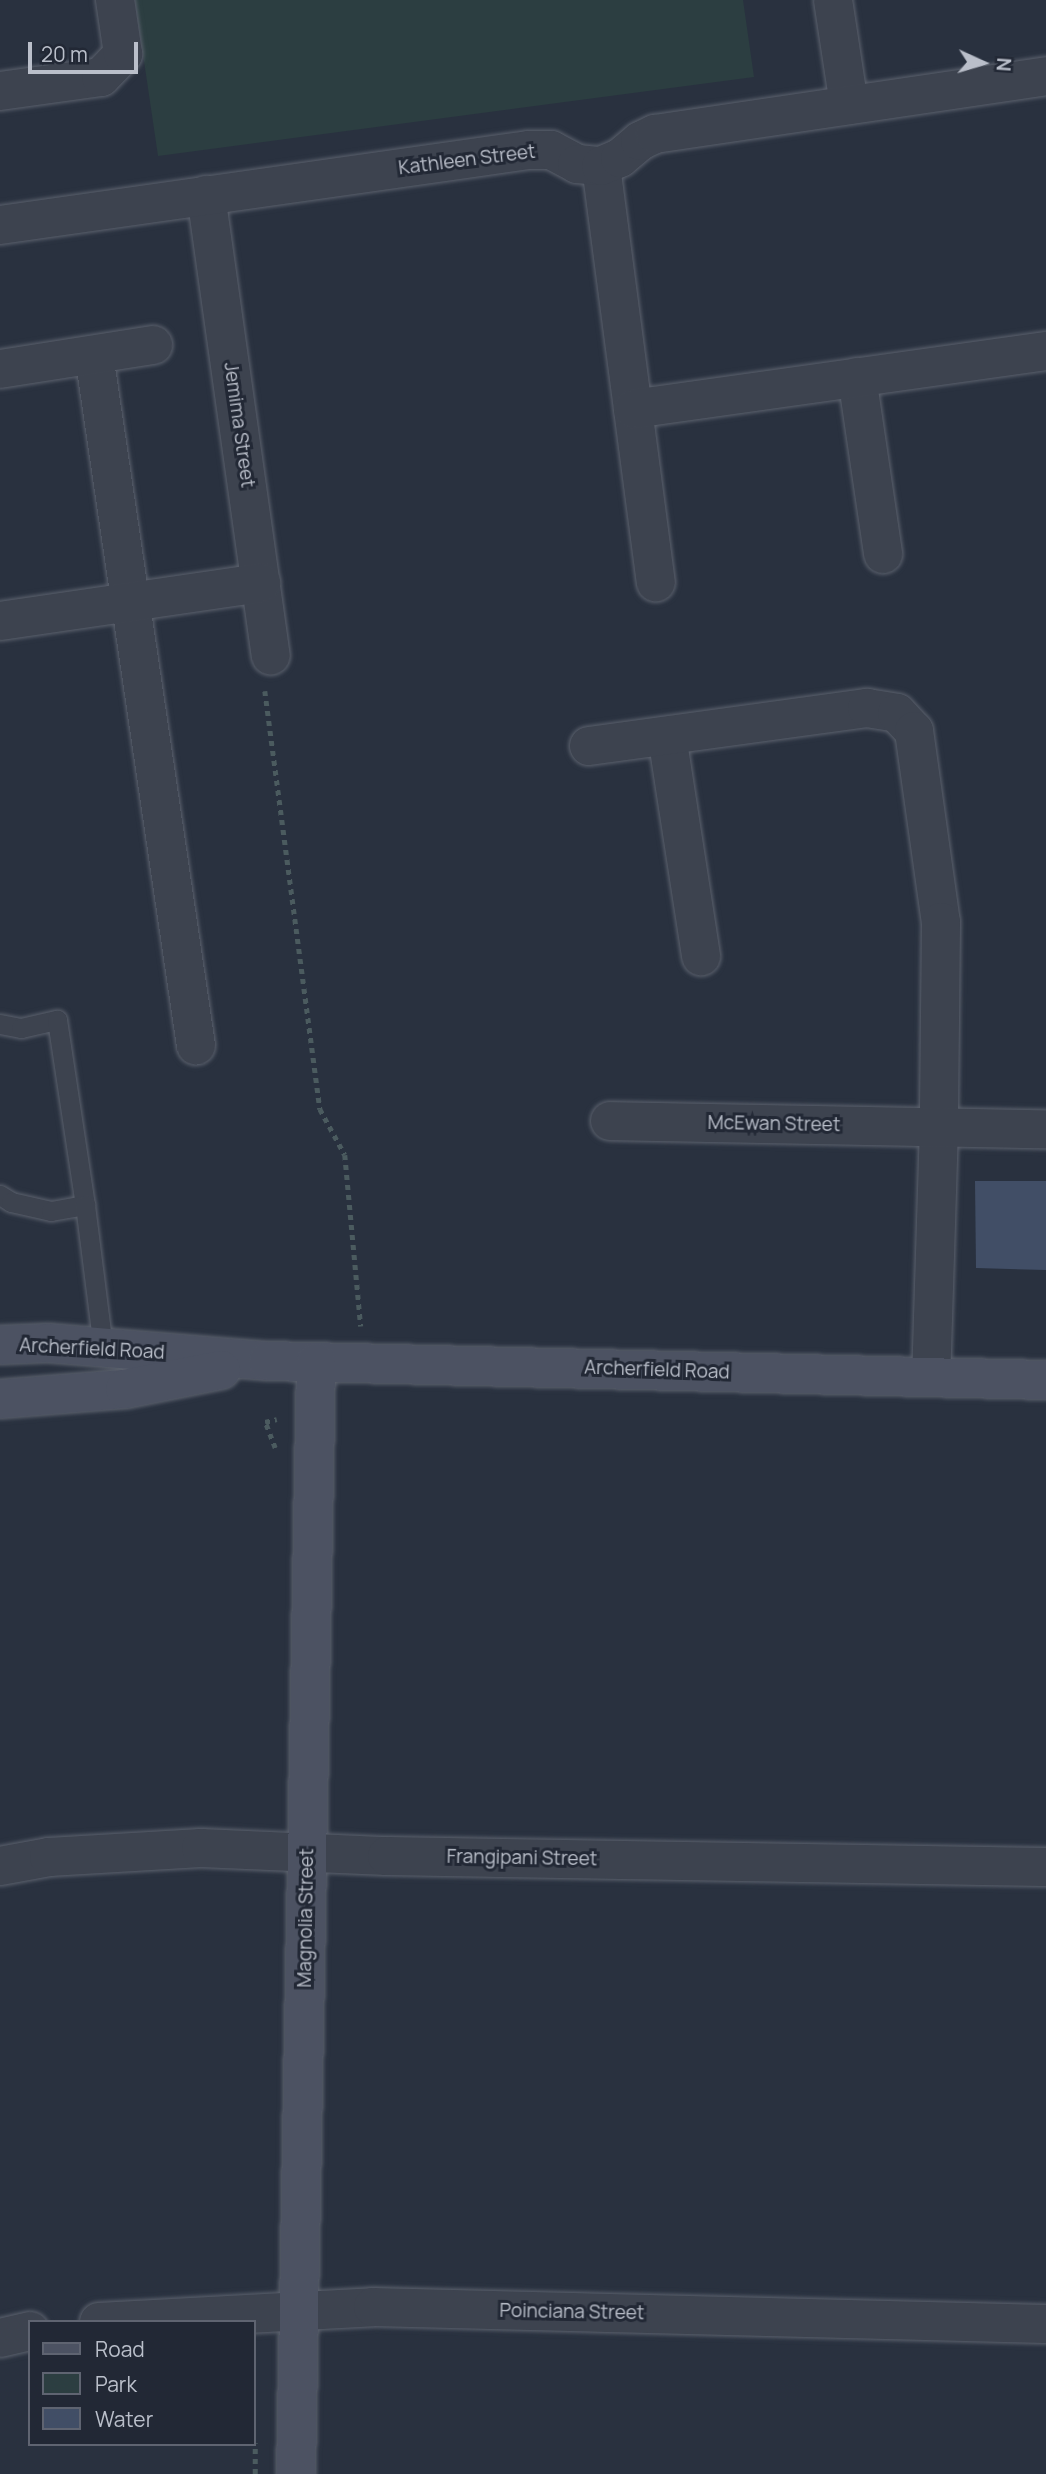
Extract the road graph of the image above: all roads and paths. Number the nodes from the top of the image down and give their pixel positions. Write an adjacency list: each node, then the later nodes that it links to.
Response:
1 (115, 0): 4 (street)
2 (833, 0): 5 (street)
3 (1046, 76): 5 (street)
4 (0, 91)
5 (849, 105): 6 (street)
6 (601, 166): 7 (street, Kathleen Street); 14 (street)
7 (206, 195): 8 (street, Kathleen Street); 17 (street, Jemima Street)
8 (0, 225)
9 (153, 345): 11 (street)
10 (1046, 351): 13 (street)
11 (94, 355): 12 (street); 18 (street)
12 (0, 369)
13 (857, 377): 14 (street); 15 (street)
14 (633, 409): 16 (street)
15 (883, 554)
16 (656, 582)
17 (261, 583): 18 (street); 20 (street, Jemima Street)
18 (131, 602): 19 (street); 25 (street)
19 (0, 621)
20 (271, 655): 35 (path)
21 (667, 736): 22 (street); 23 (street); 27 (street)
22 (589, 747)
23 (701, 956)
24 (0, 1024): 30 (lane)
25 (196, 1046)
26 (610, 1121): 27 (street, McEwan Street)
27 (939, 1127): 28 (street, McEwan Street); 36 (street)
28 (1046, 1129)
29 (0, 1195): 30 (lane)
30 (85, 1205): 32 (lane)
31 (0, 1345): 32 (main road, Archerfield Road)
32 (103, 1348): 33 (main road, Archerfield Road)
33 (268, 1361): 34 (main road, Archerfield Road); 38 (main road, Archerfield Road)
34 (316, 1362): 35 (main road, Archerfield Road); 39 (main road, Magnolia Street)
35 (364, 1362): 36 (main road, Archerfield Road)
36 (931, 1377): 37 (main road, Archerfield Road)
37 (1046, 1380)
38 (0, 1399)
39 (307, 1853): 40 (street, Frangipani Street); 41 (street, Frangipani Street); 42 (main road, Magnolia Street)
40 (0, 1866)
41 (1046, 1867)
42 (299, 2310): 43 (street, Poinciana Street); 44 (street, Poinciana Street); 47 (main road, Magnolia Street)
43 (132, 2320)
44 (1046, 2324)
45 (28, 2332): 46 (street)
46 (0, 2338)
47 (296, 2474)

